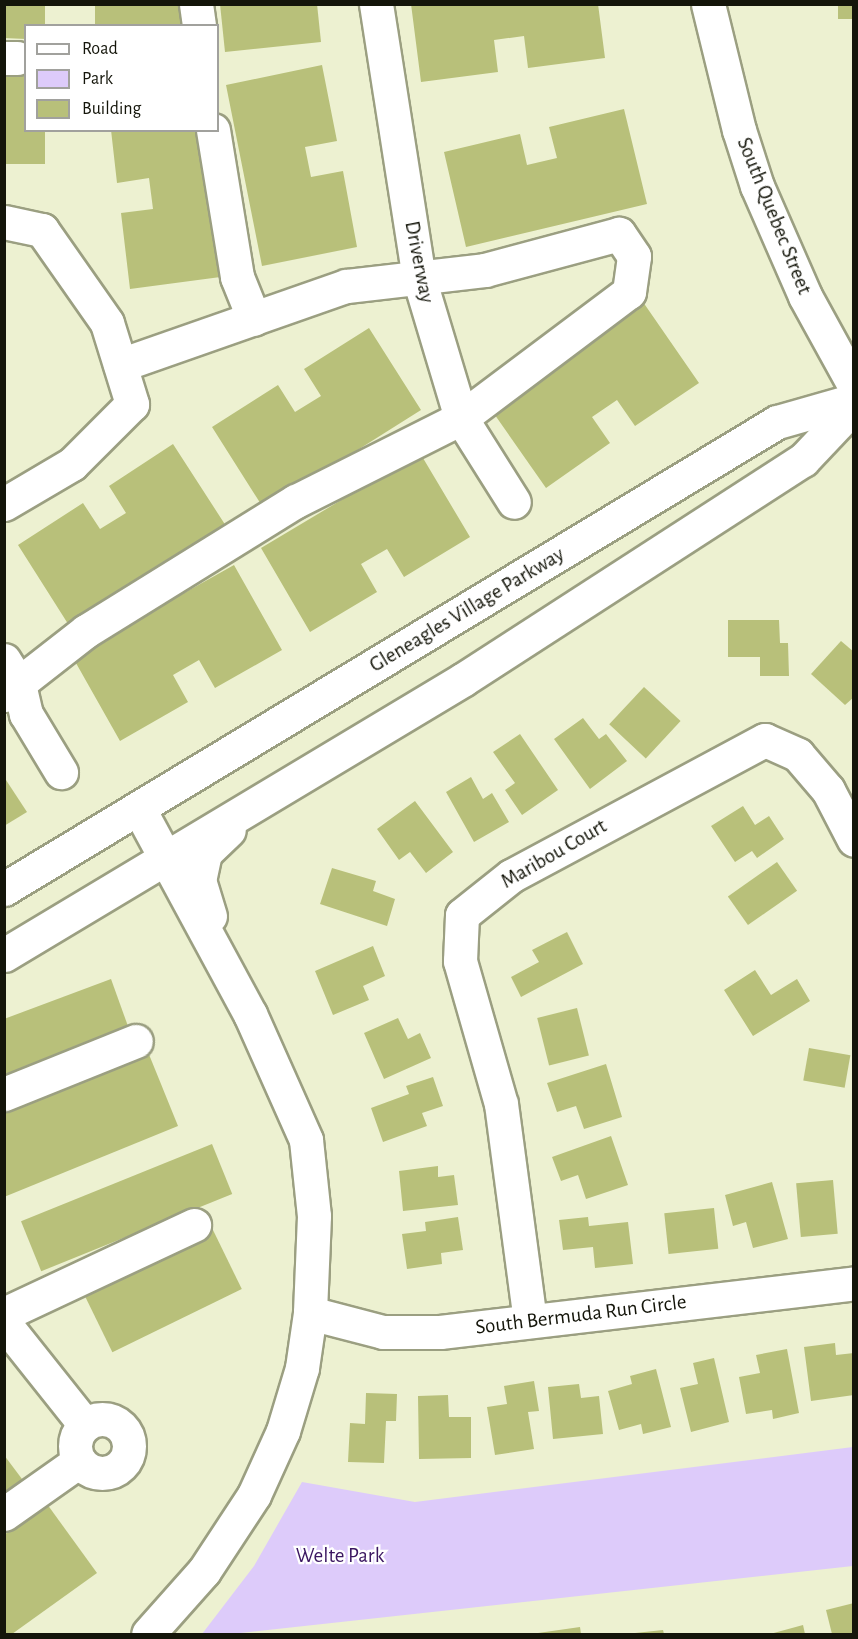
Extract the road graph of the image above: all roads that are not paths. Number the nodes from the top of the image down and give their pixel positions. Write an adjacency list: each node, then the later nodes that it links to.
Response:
1 (196, 4): 4 (street)
2 (376, 4): 7 (street, Driverway)
3 (708, 4): 10 (street, South Quebec Street)
4 (199, 24)
5 (213, 132): 8 (street)
6 (4, 222): 9 (street)
7 (419, 278): 8 (street); 13 (street, Driverway); 13 (street)
8 (254, 319): 9 (street)
9 (120, 365): 15 (street)
10 (854, 385)
11 (854, 400): 19 (street, Gleneagles Village Parkway)
12 (854, 406): 18 (street)
13 (461, 417): 14 (street, Driverway); 16 (street)
14 (514, 501)
15 (4, 504)
16 (9, 680): 17 (street)
17 (61, 772)
18 (289, 782): 21 (street); 24 (street)
19 (139, 809): 21 (street); 22 (street, Gleneagles Village Parkway)
20 (854, 840): 31 (street, Maribou Court)
21 (167, 859): 23 (street); 24 (street)
22 (4, 889)
23 (4, 955)
24 (227, 972): 29 (street)
25 (136, 1041): 26 (street)
26 (4, 1094)
27 (194, 1225): 30 (street)
28 (854, 1283): 31 (street, South Bermuda Run Circle)
29 (310, 1313): 31 (street, South Bermuda Run Circle); 36 (street)
30 (4, 1314)
31 (530, 1321)
32 (4, 1323): 33 (street)
33 (85, 1425): 34 (street); 34 (street)
34 (79, 1461): 35 (street)
35 (4, 1514)
36 (148, 1635)

